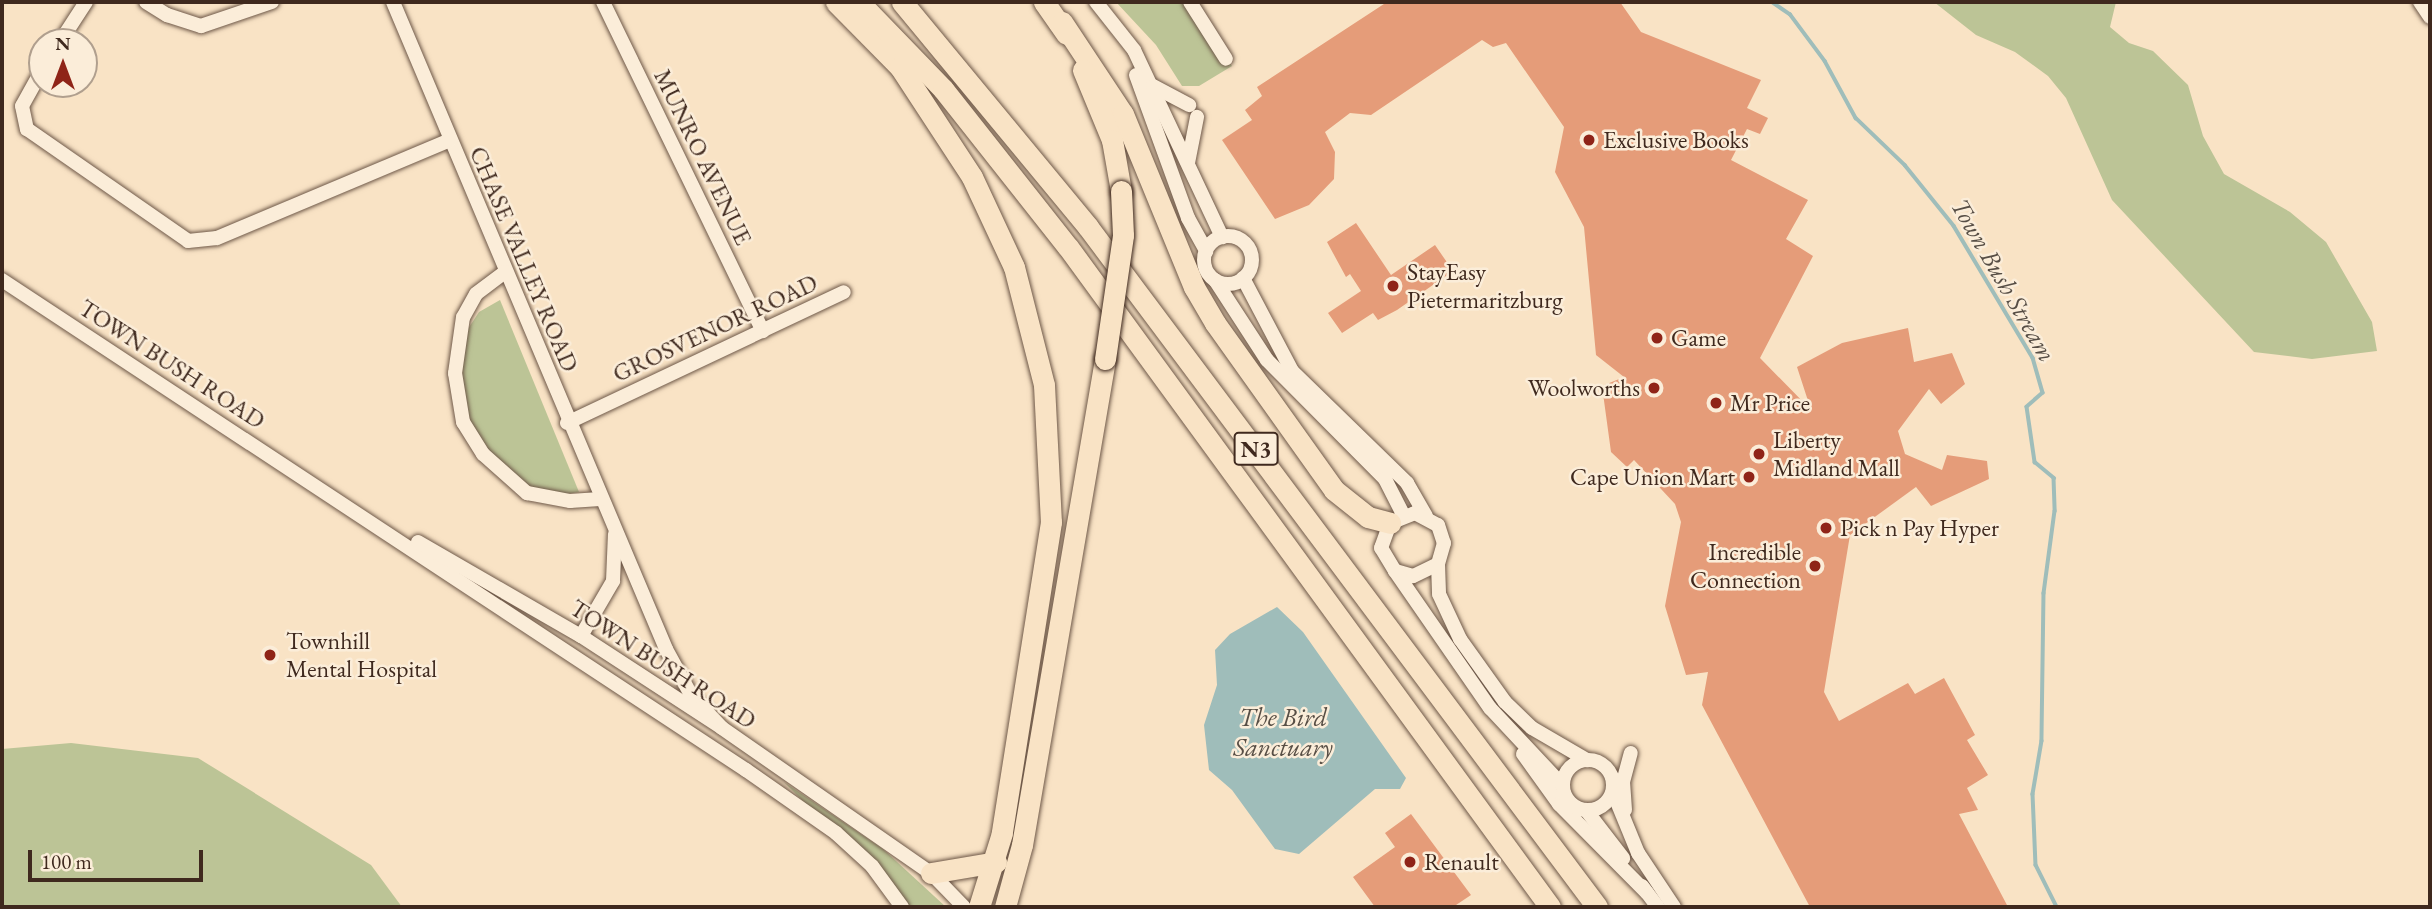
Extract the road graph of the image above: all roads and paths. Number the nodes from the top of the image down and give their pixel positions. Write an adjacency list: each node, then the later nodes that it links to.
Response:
1 (86, 2): 15 (street)
2 (146, 2): 3 (street)
3 (272, 2)
4 (393, 2): 19 (street, CHASE VALLEY ROAD)
5 (603, 2): 28 (street, MUNRO AVENUE)
6 (836, 2): 49 (highway)
7 (859, 2): 57 (highway, N3)
8 (902, 2): 58 (highway, N3)
9 (1044, 2): 14 (highway)
10 (1190, 2): 16 (street)
11 (2420, 2): 13 (street)
12 (1100, 6): 17 (street); 22 (street)
13 (2430, 17)
14 (1062, 22): 33 (highway); 47 (highway, bridge)
15 (69, 28)
16 (1226, 59)
17 (1152, 85): 20 (street); 20 (street)
18 (28, 95): 19 (street)
19 (450, 140): 23 (street, CHASE VALLEY ROAD)
20 (1187, 167): 21 (street)
21 (1222, 237): 22 (street); 24 (street)
22 (1206, 251): 25 (street)
23 (505, 272): 29 (street, CHASE VALLEY ROAD); 31 (street)
24 (1243, 278): 25 (street); 32 (street)
25 (1215, 279): 33 (street)
26 (2, 280): 30 (street, TOWN BUSH ROAD)
27 (844, 292): 28 (street, GROSVENOR ROAD)
28 (763, 331): 29 (street, GROSVENOR ROAD)
29 (567, 423): 31 (street, CHASE VALLEY ROAD)
30 (319, 486): 37 (street, TOWN BUSH ROAD); 38 (street, TOWN BUSH ROAD)
31 (600, 499): 34 (street, CHASE VALLEY ROAD)
32 (1426, 516): 33 (street); 35 (street)
33 (1396, 519): 36 (street)
34 (615, 533): 37 (street, CHASE VALLEY ROAD); 41 (street, CHASE VALLEY ROAD)
35 (1438, 564): 36 (street); 43 (street)
36 (1395, 571): 40 (street)
37 (580, 636): 38 (street); 39 (street); 41 (street, TOWN BUSH ROAD)
38 (551, 643): 39 (street, TOWN BUSH ROAD)
39 (610, 677): 52 (street, TOWN BUSH ROAD)
40 (1500, 720): 44 (street); 51 (street)
41 (722, 728): 50 (street, TOWN BUSH ROAD)
42 (1631, 753): 48 (street)
43 (1587, 760): 44 (street); 45 (street)
44 (1563, 786): 46 (street)
45 (1612, 792): 46 (street); 48 (street)
46 (1586, 810): 51 (street)
47 (1022, 845): 55 (highway); 56 (highway)
48 (1638, 853): 60 (street)
49 (996, 862): 50 (highway); 54 (highway)
50 (930, 873): 53 (street, TOWN BUSH ROAD)
51 (1647, 893): 59 (street)
52 (902, 907)
53 (964, 907)
54 (979, 907)
55 (1005, 907)
56 (1020, 907)
57 (1550, 907)
58 (1597, 907)
59 (1658, 907)
60 (1674, 907)

